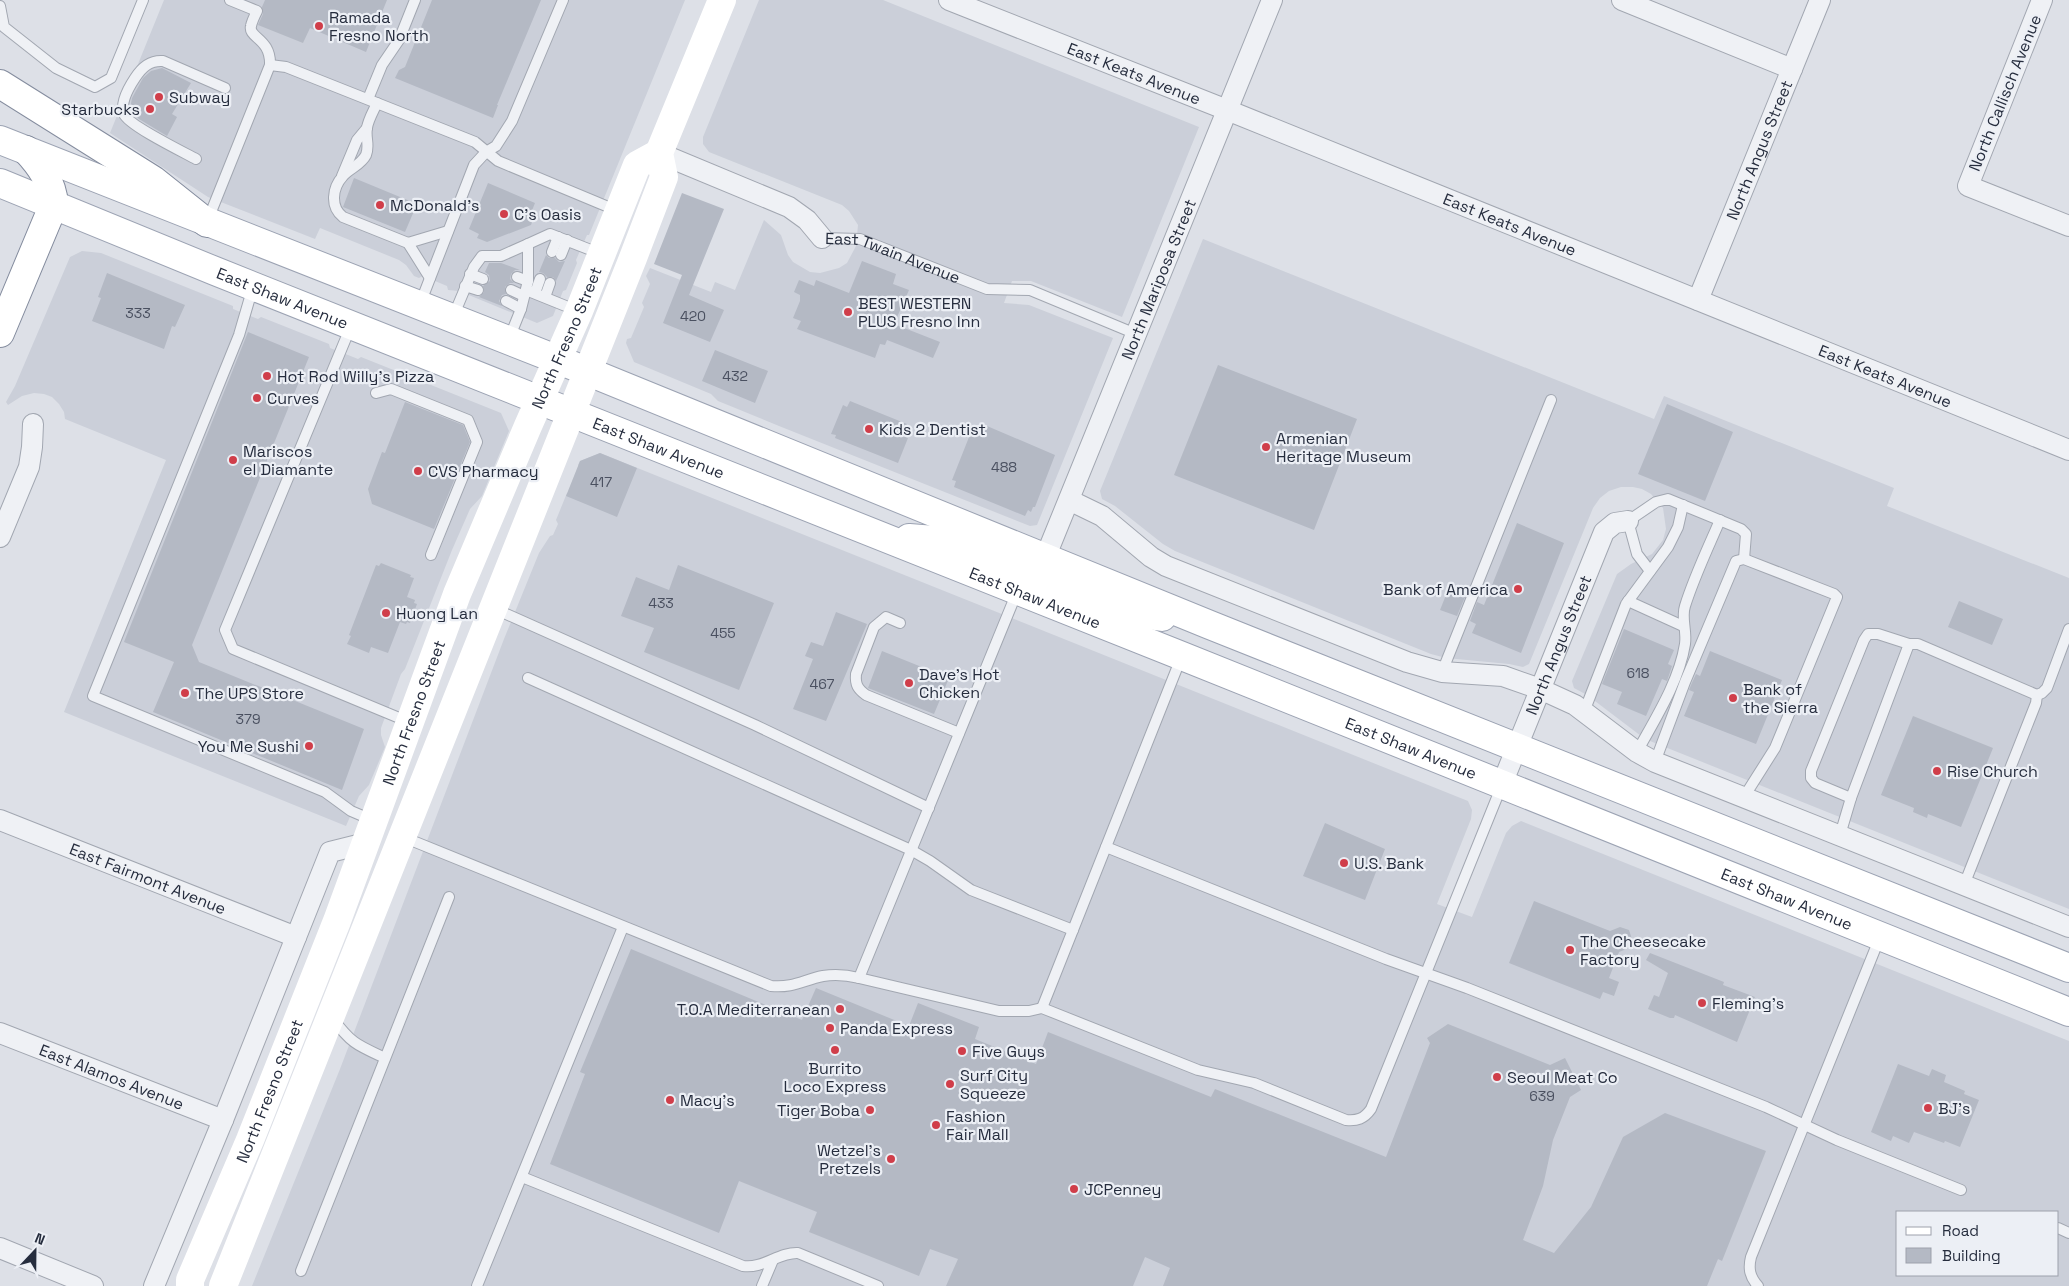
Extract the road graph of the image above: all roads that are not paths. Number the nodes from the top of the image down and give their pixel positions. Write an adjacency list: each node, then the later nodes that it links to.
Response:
1 (143, 0): 11 (lane)
2 (230, 0): 12 (lane)
3 (415, 0): 16 (lane)
4 (563, 0): 20 (lane)
5 (722, 0): 21 (main road)
6 (949, 0): 17 (street, East Keats Avenue)
7 (1272, 0): 17 (street, North Mariposa Street)
8 (1622, 0): 13 (street)
9 (1820, 0): 13 (street, North Angus Street)
10 (2042, 0): 27 (street, North Callisch Avenue)
11 (0, 6)
12 (270, 65): 16 (lane); 26 (lane)
13 (1792, 69): 47 (street, North Angus Street)
14 (0, 84): 26 (main road)
15 (224, 88): 22 (lane)
16 (372, 101): 20 (lane); 31 (lane)
17 (1227, 110): 47 (street, East Keats Avenue); 55 (street, North Mariposa Street)
18 (0, 140): 19 (main road)
19 (26, 150): 24 (main road); 26 (main road)
20 (486, 152): 25 (lane); 28 (lane)
21 (659, 153): 25 (main road, North Fresno Street); 30 (street, East Twain Avenue); 58 (main road, North Fresno Street)
22 (196, 159)
23 (0, 182): 24 (main road, East Shaw Avenue)
24 (54, 204): 42 (main road, East Shaw Avenue); 54 (main road)
25 (619, 211): 34 (main road, North Fresno Street)
26 (207, 222): 49 (main road)
27 (2069, 226)
28 (448, 231): 31 (lane); 39 (lane)
29 (562, 238): 32 (lane); 33 (lane); 34 (lane)
30 (822, 238): 55 (lane, East Twain Avenue)
31 (408, 243): 39 (lane)
32 (528, 244): 35 (lane); 46 (lane)
33 (556, 254)
34 (602, 254): 51 (main road, North Fresno Street)
35 (477, 262): 36 (lane); 37 (lane)
36 (488, 266)
37 (470, 274): 40 (lane); 43 (lane)
38 (517, 277): 46 (lane)
39 (430, 278): 49 (lane)
40 (483, 279)
41 (545, 281): 46 (lane)
42 (254, 286): 53 (main road, East Shaw Avenue); 99 (lane)
43 (465, 286): 44 (lane); 52 (lane)
44 (478, 290)
45 (511, 290): 46 (lane)
46 (532, 291): 50 (lane); 51 (lane)
47 (1698, 300): 64 (street, East Keats Avenue)
48 (506, 301): 50 (lane)
49 (420, 305): 52 (main road)
50 (522, 309): 56 (lane)
51 (579, 311): 57 (main road, North Fresno Street)
52 (453, 318): 56 (main road)
53 (351, 326): 60 (main road, East Shaw Avenue); 89 (lane)
54 (0, 333)
55 (1136, 334): 65 (street, North Mariposa Street)
56 (509, 341): 57 (main road)
57 (557, 360): 58 (main road); 60 (main road, North Fresno Street)
58 (589, 372): 62 (main road, North Fresno Street); 72 (main road)
59 (376, 393): 71 (lane)
60 (539, 400): 62 (main road, East Shaw Avenue); 89 (main road, North Fresno Street)
61 (1551, 400): 84 (lane)
62 (572, 414): 69 (main road, East Shaw Avenue); 77 (main road, North Fresno Street)
63 (33, 424): 70 (street)
64 (2069, 450)
65 (1069, 500): 72 (street, North Mariposa Street); 84 (street)
66 (1683, 505): 67 (lane); 68 (lane); 74 (lane)
67 (1720, 520): 73 (lane); 80 (lane)
68 (1628, 521): 74 (lane); 86 (street, North Angus Street)
69 (878, 535): 72 (main road); 75 (main road, East Shaw Avenue)
70 (0, 537)
71 (431, 555)
72 (1045, 558): 79 (main road)
73 (1744, 559): 93 (lane); 95 (lane)
74 (1650, 571): 76 (lane)
75 (1018, 590): 79 (main road); 83 (main road, East Shaw Avenue); 90 (lane)
76 (1628, 601): 80 (lane); 88 (lane)
77 (494, 608): 97 (lane); 101 (main road, North Fresno Street)
78 (900, 623): 90 (lane)
79 (1210, 625): 91 (main road)
80 (1683, 626): 92 (lane)
81 (2069, 629): 87 (lane)
82 (1910, 644): 87 (lane); 96 (lane); 96 (lane)
83 (1182, 656): 94 (main road, East Shaw Avenue); 102 (lane)
84 (1442, 672): 86 (street)
85 (528, 678): 103 (lane)
86 (1540, 689): 88 (street); 91 (street, North Angus Street)
87 (2037, 695): 104 (lane)
88 (1584, 712): 92 (street)
89 (410, 722): 99 (main road, North Fresno Street); 101 (main road)
90 (959, 733): 97 (lane)
91 (1517, 748): 94 (street, North Angus Street); 111 (main road)
92 (1637, 752): 93 (street)
93 (1655, 762): 95 (street)
94 (1502, 784): 109 (main road, East Shaw Avenue); 112 (lane)
95 (1744, 797): 100 (street)
96 (1851, 798): 100 (lane)
97 (929, 808): 103 (lane)
98 (0, 820): 110 (street, East Fairmont Avenue)
99 (370, 832): 110 (street); 128 (main road, North Fresno Street)
100 (1840, 835): 104 (street)
101 (402, 836): 106 (lane); 116 (main road, North Fresno Street)
102 (1106, 848): 108 (lane); 112 (lane)
103 (911, 850): 108 (lane); 113 (lane)
104 (1964, 885): 107 (street)
105 (449, 897): 118 (lane)
106 (623, 927): 113 (lane); 121 (lane)
107 (2069, 927)
108 (1073, 930): 114 (lane)
109 (1880, 936): 115 (main road, East Shaw Avenue); 120 (lane)
110 (296, 937): 119 (street)
111 (2069, 968)
112 (1426, 974): 114 (lane); 120 (lane)
113 (860, 978): 114 (lane)
114 (1042, 1008)
115 (2069, 1012)
116 (332, 1017): 118 (lane); 129 (main road, North Fresno Street)
117 (0, 1033): 119 (street, East Alamos Avenue)
118 (385, 1058): 125 (lane)
119 (223, 1120): 127 (street)
120 (1805, 1124): 122 (lane); 133 (lane)
121 (522, 1178): 124 (lane); 130 (lane)
122 (1960, 1190)
123 (0, 1248): 126 (street)
124 (773, 1260): 131 (lane); 132 (lane)
125 (300, 1271)
126 (94, 1286)
127 (154, 1286)
128 (190, 1286)
129 (223, 1286)
130 (477, 1286)
131 (762, 1286)
132 (878, 1286)
133 (1758, 1286)

